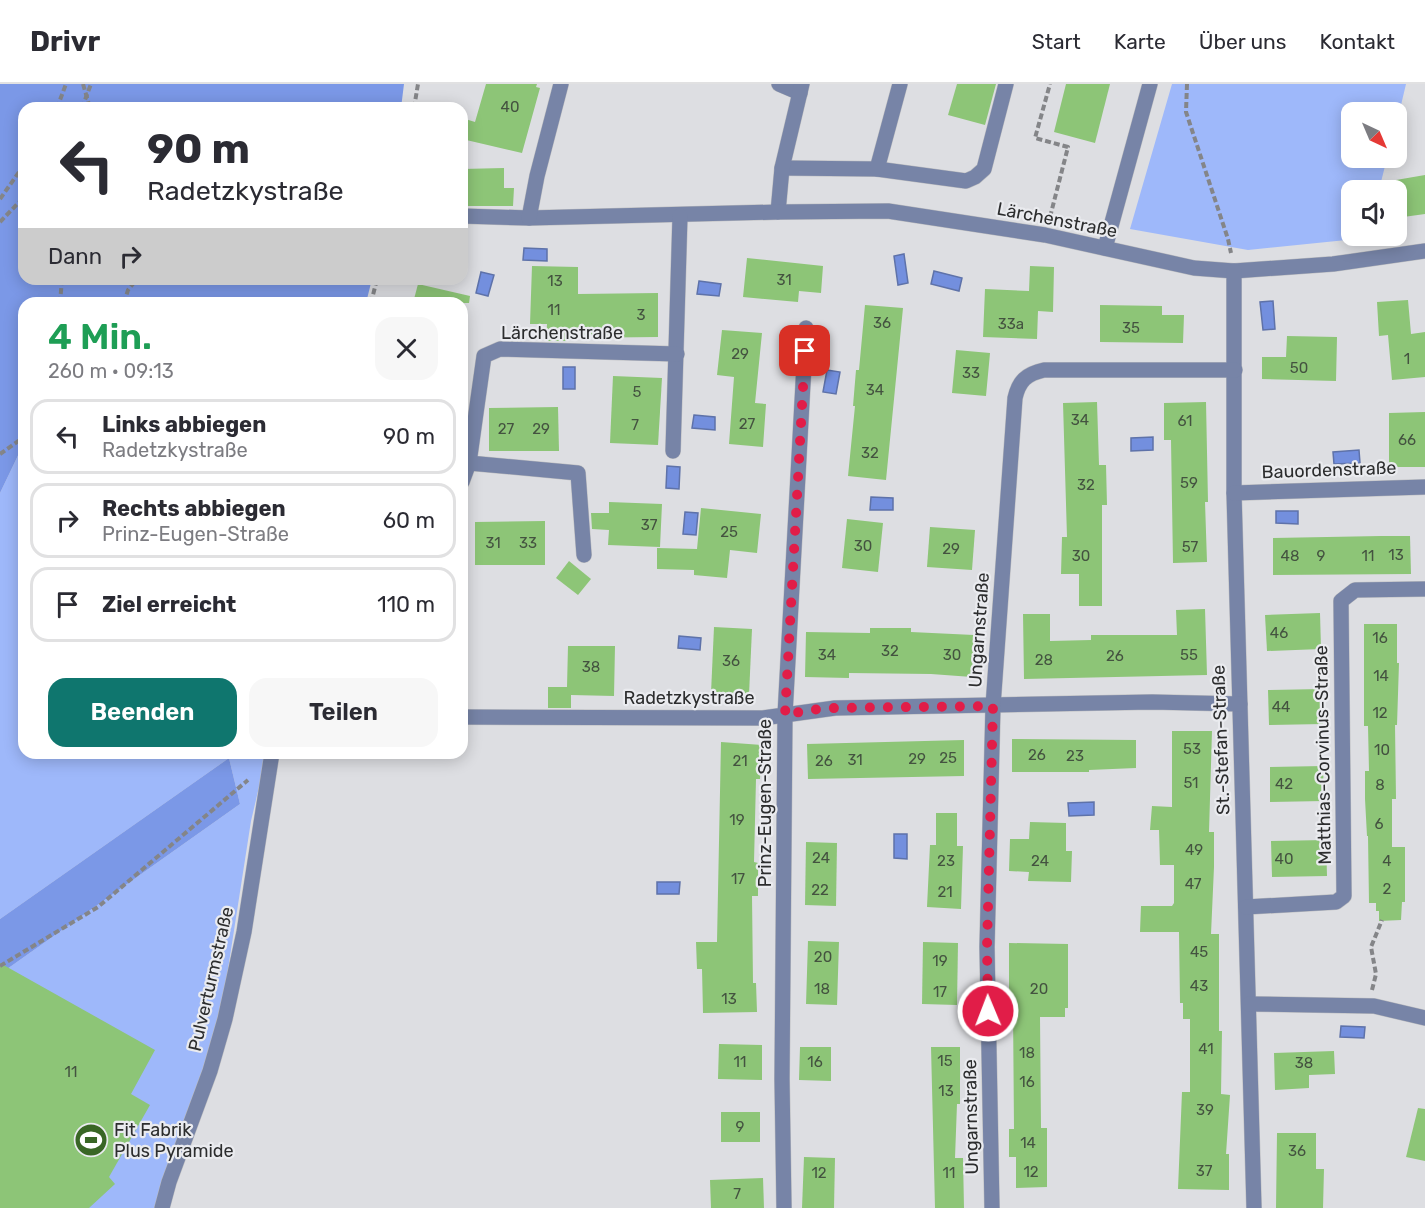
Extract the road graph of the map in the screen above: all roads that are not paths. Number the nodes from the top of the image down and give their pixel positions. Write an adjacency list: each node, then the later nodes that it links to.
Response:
1 (561, 84): 12 (street)
2 (779, 84): 6 (street)
3 (900, 84): 8 (street)
4 (1006, 84): 8 (street)
5 (1150, 84): 13 (street)
6 (801, 88): 7 (street)
7 (782, 168): 8 (street); 9 (street)
8 (877, 169)
9 (778, 212): 11 (street, Lärchenstraße); 13 (street, Lärchenstraße)
10 (468, 216): 12 (street, Lärchenstraße)
11 (680, 216): 12 (street, Lärchenstraße); 17 (street)
12 (529, 218)
13 (1105, 248): 15 (street, Lärchenstraße)
14 (1425, 251): 15 (street, Lärchenstraße)
15 (1234, 271): 18 (street, St.-Stefan-Straße)
16 (806, 328): 27 (street, Prinz-Eugen-Straße)
17 (677, 354): 19 (street); 20 (street, Lärchenstraße)
18 (1235, 370): 22 (street, St.-Stefan-Straße); 26 (street, Ungarnstraße)
19 (673, 451)
20 (469, 463): 23 (street)
21 (1425, 487): 22 (street, Bauordenstraße)
22 (1233, 492): 25 (street, St.-Stefan-Straße)
23 (584, 555)
24 (1425, 589): 30 (street, Matthias-Corvinus-Straße)
25 (1240, 704): 26 (street, Radetzkystraße); 30 (street, St.-Stefan-Straße)
26 (993, 706): 27 (street, Radetzkystraße); 35 (street, Ungarnstraße)
27 (785, 715): 28 (street, Radetzkystraße); 34 (street, Prinz-Eugen-Straße)
28 (468, 717)
29 (272, 759): 33 (street, Pulverturmstraße)
30 (1246, 907): 31 (street, St.-Stefan-Straße)
31 (1249, 1004): 32 (street); 36 (street, St.-Stefan-Straße)
32 (1425, 1018)
33 (162, 1208)
34 (784, 1208)
35 (992, 1208)
36 (1254, 1208)

